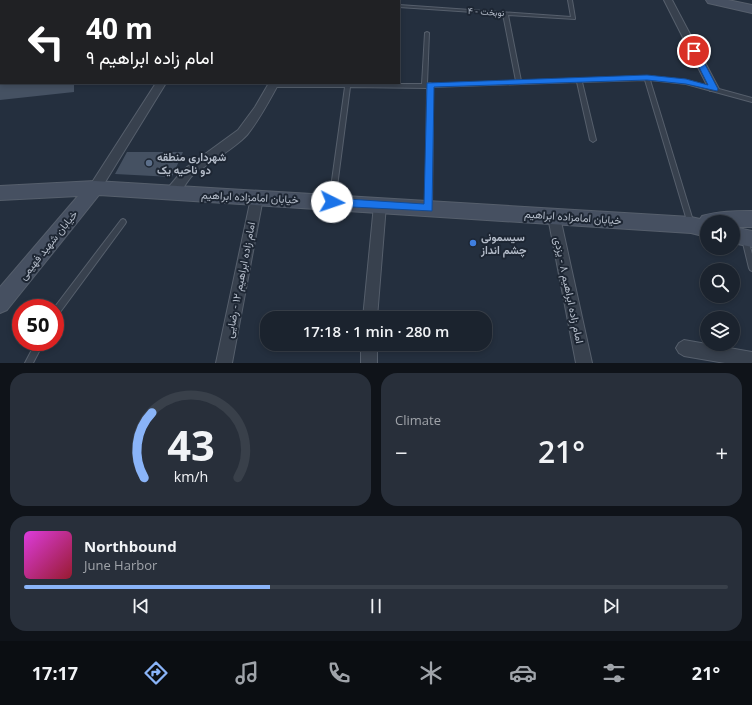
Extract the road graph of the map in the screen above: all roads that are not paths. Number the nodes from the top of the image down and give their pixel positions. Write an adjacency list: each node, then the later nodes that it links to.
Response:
1 (414, 0): 6 (lane)
2 (570, 0): 8 (lane, ۴ - نوبخت)
3 (668, 0): 18 (street)
4 (712, 0): 7 (main road)
5 (400, 6): 6 (lane, ۴ - نوبخت)
6 (413, 7): 8 (lane, ۴ - نوبخت)
7 (752, 9)
8 (505, 13): 12 (lane)
9 (427, 33): 16 (lane)
10 (647, 78): 11 (lane); 18 (lane); 29 (lane)
11 (578, 81): 12 (lane); 20 (lane)
12 (519, 83): 16 (lane)
13 (160, 84): 21 (street)
14 (274, 84): 15 (lane); 22 (street)
15 (306, 84): 17 (lane)
16 (427, 85): 17 (lane); 27 (lane)
17 (348, 86): 25 (lane)
18 (714, 89): 19 (lane)
19 (752, 100)
20 (593, 140)
21 (95, 188): 22 (main road, خیابان امامزاده ابراهیم); 23 (main road, خیابان امامزاده ابراهیم); 37 (main road, خیابان شهید فهیمی)
22 (171, 192): 24 (main road, خیابان امامزاده ابراهیم)
23 (0, 193)
24 (256, 198): 25 (main road, خیابان امامزاده ابراهیم); 44 (street, امام زاده ابراهیم ۱۲ - رضایی)
25 (332, 202): 26 (main road, خیابان امامزاده ابراهیم)
26 (380, 205): 27 (main road, خیابان امامزاده ابراهیم); 38 (street)
27 (429, 208): 28 (main road, خیابان امامزاده ابراهیم)
28 (554, 216): 33 (main road, خیابان امامزاده ابراهیم); 46 (street, امام زاده ابراهیم ۸ - یزدی)
29 (700, 216)
30 (740, 219): 31 (main road, خیابان امامزاده ابراهیم)
31 (752, 219)
32 (123, 222): 36 (lane)
33 (700, 224)
34 (743, 237): 35 (lane)
35 (752, 268)
36 (64, 300)
37 (0, 303)
38 (371, 311)
39 (684, 348): 42 (street)
40 (35, 351): 43 (lane)
41 (369, 351): 45 (street)
42 (752, 360)
43 (29, 363)
44 (224, 363)
45 (369, 363)
46 (584, 363)

